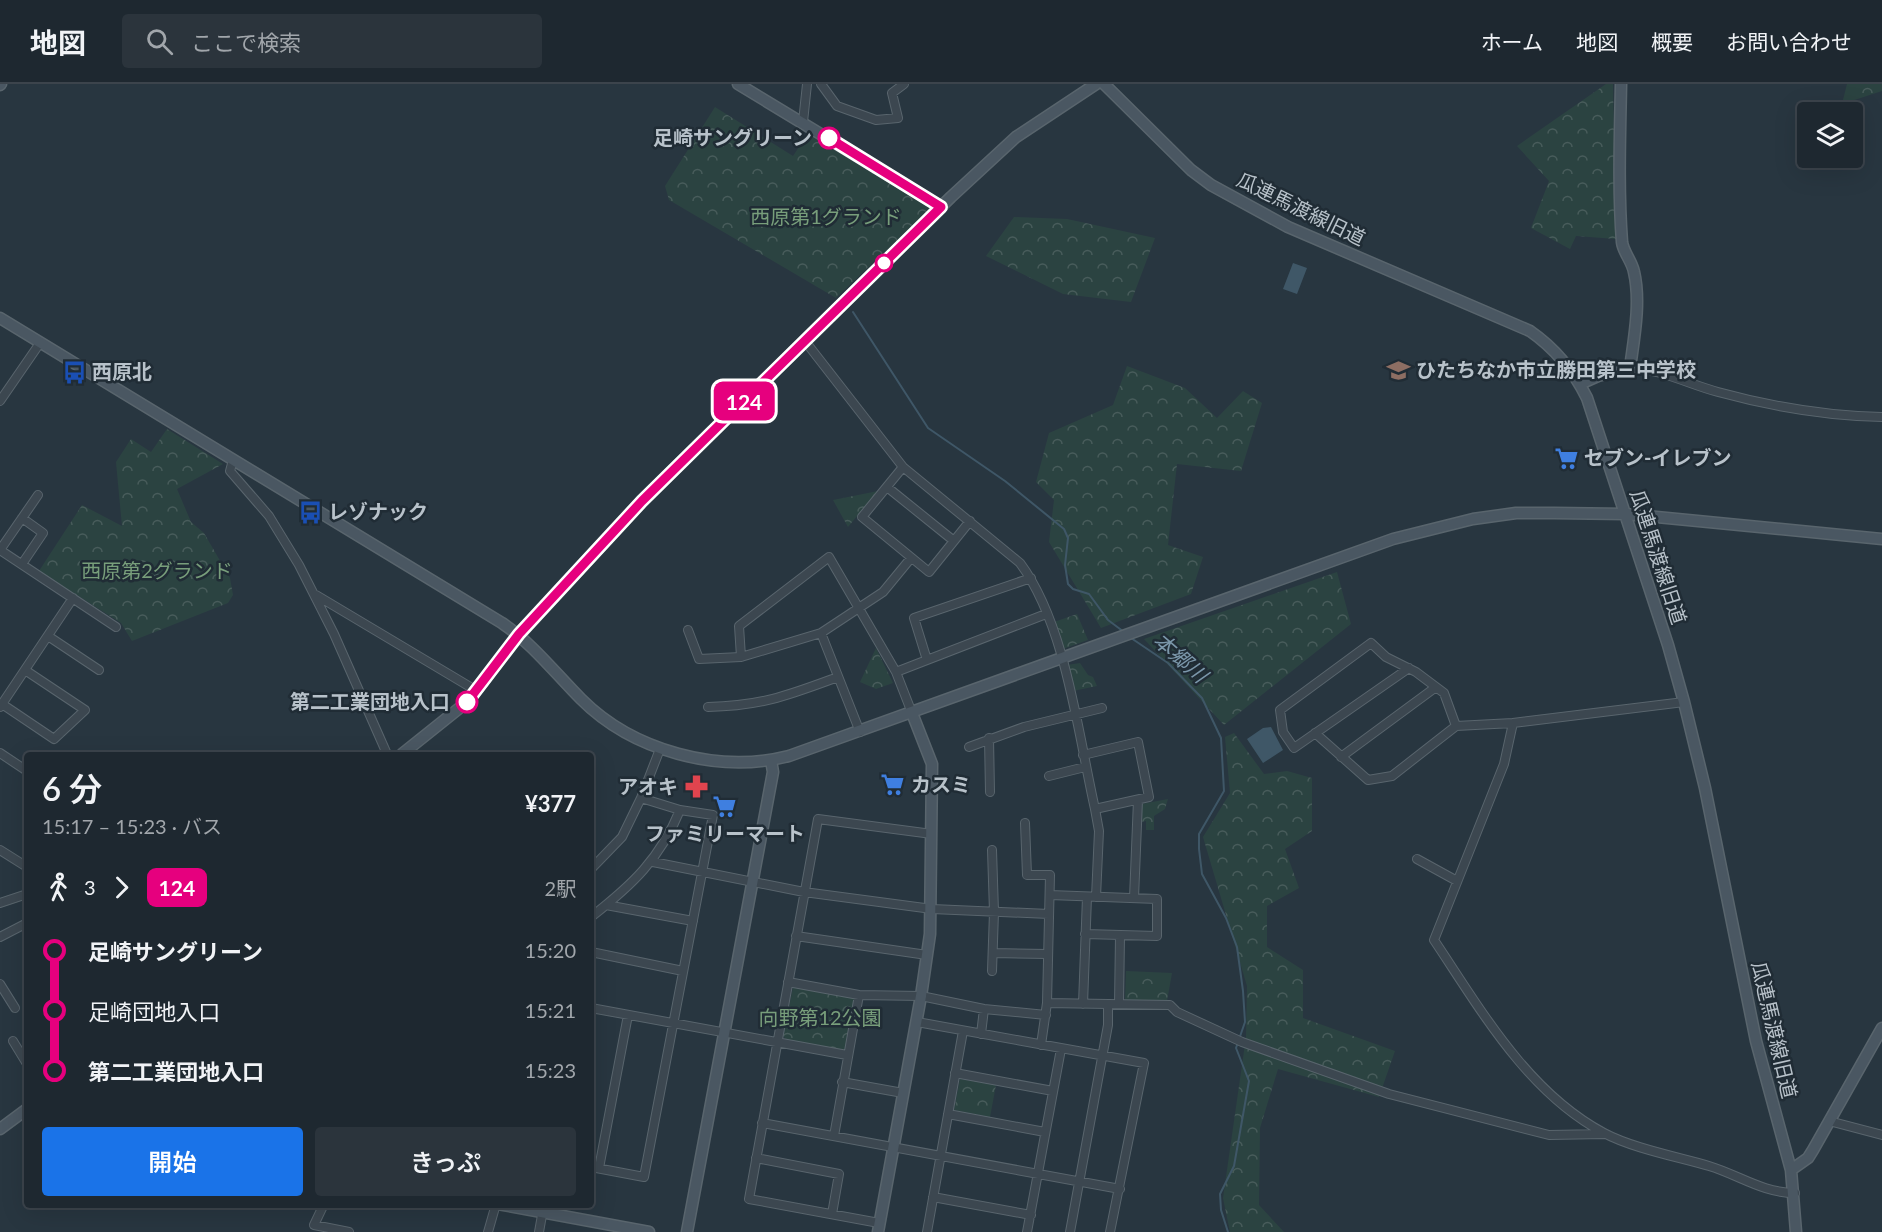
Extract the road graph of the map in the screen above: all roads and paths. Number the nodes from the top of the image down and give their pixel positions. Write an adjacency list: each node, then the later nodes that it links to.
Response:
1 (738, 84): 9 (street)
2 (816, 84): 8 (street)
3 (821, 84): 4 (street)
4 (904, 84)
5 (1096, 84): 10 (street)
6 (1104, 84): 15 (street, 瓜連馬渡線旧道)
7 (1621, 84): 14 (street)
8 (807, 87): 9 (street)
9 (803, 122): 10 (street)
10 (941, 207): 12 (street)
11 (0, 318): 13 (street)
12 (805, 341): 19 (street); 38 (street)
13 (40, 343): 16 (street); 18 (street)
14 (1630, 368): 15 (street); 17 (street)
15 (1580, 384): 22 (street, 瓜連馬渡線旧道)
16 (0, 401)
17 (1882, 417)
18 (233, 460): 31 (street); 38 (street)
19 (903, 467): 20 (street); 24 (street)
20 (887, 487): 26 (street); 28 (street)
21 (38, 495): 23 (street)
22 (1626, 513): 25 (street); 41 (street); 50 (street, 瓜連馬渡線旧道)
23 (22, 518): 27 (street); 29 (street)
24 (970, 521): 26 (street); 30 (street)
25 (1882, 540)
26 (954, 541): 28 (street)
27 (0, 550): 29 (street)
28 (911, 558): 33 (street)
29 (22, 564): 32 (street)
30 (1031, 578): 34 (street); 42 (street)
31 (315, 595): 49 (street); 63 (street)
32 (73, 598): 35 (street); 39 (street)
33 (858, 607): 37 (street); 40 (street); 46 (street)
34 (1046, 614): 41 (street); 42 (street)
35 (116, 627)
36 (688, 630): 40 (street)
37 (821, 633): 40 (street); 47 (street)
38 (519, 634): 49 (street); 62 (street)
39 (48, 636): 44 (street); 45 (street)
40 (741, 657)
41 (1062, 659): 54 (street); 55 (street)
42 (927, 660): 46 (street)
43 (1409, 668): 48 (street); 59 (street); 59 (street)
44 (25, 670): 51 (street); 51 (street)
45 (99, 670)
46 (896, 672): 54 (street)
47 (838, 677): 52 (street); 58 (street)
48 (1436, 687): 57 (street); 67 (street)
49 (477, 691): 64 (street)
50 (1684, 702): 56 (street); 154 (street, 瓜連馬渡線旧道)
51 (1, 706)
52 (708, 707)
53 (1102, 708): 55 (street)
54 (912, 713): 58 (street); 78 (street)
55 (1075, 714): 60 (street); 66 (street)
56 (1513, 723): 57 (street); 86 (street)
57 (1456, 726): 67 (street)
58 (860, 732): 68 (street)
59 (1315, 734): 67 (street)
60 (989, 738): 61 (street); 72 (street)
61 (969, 747)
62 (660, 749): 68 (street); 73 (street)
63 (386, 752)
64 (404, 752)
65 (0, 753): 70 (street)
66 (1083, 755): 69 (street); 74 (street)
67 (1341, 756)
68 (771, 760): 87 (street)
69 (1085, 767): 71 (street); 75 (street)
70 (24, 769)
71 (1049, 776)
72 (990, 792)
73 (641, 798): 76 (street); 84 (street)
74 (1138, 800): 75 (street); 92 (street)
75 (1095, 809): 91 (street)
76 (680, 810): 82 (street); 85 (street)
77 (1025, 823): 90 (street)
78 (932, 834): 88 (street); 95 (street)
79 (0, 850): 83 (street)
80 (992, 850): 96 (street)
81 (1417, 859): 86 (street)
82 (652, 862): 85 (street); 94 (street)
83 (24, 865)
84 (594, 866)
85 (702, 872): 87 (street); 99 (street)
86 (1457, 881): 147 (street)
87 (753, 882): 88 (street); 128 (street)
88 (804, 892): 95 (street); 102 (street)
89 (24, 895): 93 (street)
90 (1050, 896): 91 (street); 98 (street)
91 (1092, 897): 92 (street); 101 (street)
92 (1134, 898): 103 (street)
93 (0, 903)
94 (606, 905): 97 (street); 99 (street)
95 (932, 909): 96 (street); 107 (street)
96 (994, 912): 98 (street); 106 (street)
97 (594, 914)
98 (1049, 914): 108 (street)
99 (693, 921): 109 (street)
100 (24, 925): 104 (street)
101 (1085, 934): 103 (street); 116 (street)
102 (796, 936): 107 (street); 111 (street)
103 (1120, 936): 117 (street)
104 (0, 937)
105 (594, 953): 109 (street)
106 (993, 953): 108 (street); 110 (street)
107 (927, 954): 114 (street)
108 (1047, 954): 115 (street)
109 (683, 971): 125 (street)
110 (992, 971)
111 (788, 981): 113 (street); 131 (street)
112 (0, 984): 119 (street)
113 (859, 994): 114 (street); 134 (street)
114 (921, 996): 121 (street); 124 (street)
115 (1047, 1003): 116 (street); 123 (street)
116 (1083, 1004): 118 (street)
117 (1119, 1004): 118 (street); 147 (street)
118 (1108, 1005): 135 (street)
119 (15, 1008)
120 (594, 1009): 122 (street)
121 (984, 1009): 123 (street); 129 (street)
122 (628, 1015): 125 (street); 153 (street)
123 (1046, 1015): 132 (street)
124 (917, 1022): 127 (street); 140 (street)
125 (674, 1023): 128 (street); 153 (street)
126 (1882, 1028): 143 (street)
127 (963, 1031): 129 (street); 137 (street)
128 (725, 1033): 131 (street); 170 (street)
129 (981, 1034): 132 (street)
130 (13, 1041): 136 (street)
131 (776, 1042): 134 (street); 144 (street)
132 (1041, 1045): 133 (street)
133 (1061, 1048): 135 (street); 139 (street)
134 (847, 1055): 138 (street)
135 (1102, 1056): 156 (street); 157 (street)
136 (24, 1059)
137 (955, 1073): 139 (street); 142 (street)
138 (842, 1082): 140 (street); 149 (street)
139 (1053, 1091): 146 (street)
140 (903, 1093): 150 (street)
141 (24, 1111): 145 (street)
142 (948, 1114): 146 (street); 151 (street)
143 (1829, 1121): 148 (street); 154 (street)
144 (762, 1123): 149 (street); 152 (street)
145 (0, 1129)
146 (1046, 1132): 155 (street)
147 (1605, 1134): 158 (street)
148 (1882, 1135)
149 (834, 1136): 150 (street)
150 (893, 1147): 151 (street); 165 (street)
151 (941, 1155): 155 (street); 159 (street)
152 (756, 1158): 163 (street); 163 (street)
153 (595, 1167)
154 (1791, 1170): 158 (street, 瓜連馬渡線旧道)
155 (1038, 1173): 156 (street); 164 (street)
156 (1079, 1181): 157 (street); 173 (street)
157 (1120, 1189): 174 (street)
158 (1795, 1193): 175 (street, 瓜連馬渡線旧道)
159 (933, 1197): 164 (street); 171 (street)
160 (322, 1208): 166 (street)
161 (496, 1208): 167 (street)
162 (543, 1208): 168 (street); 169 (street)
163 (832, 1214): 165 (street)
164 (1031, 1215): 172 (street)
165 (878, 1227)
166 (349, 1232)
167 (488, 1232)
168 (539, 1232)
169 (649, 1232)
170 (687, 1232)
171 (927, 1232)
172 (1028, 1232)
173 (1070, 1232)
174 (1110, 1232)
175 (1796, 1232)

